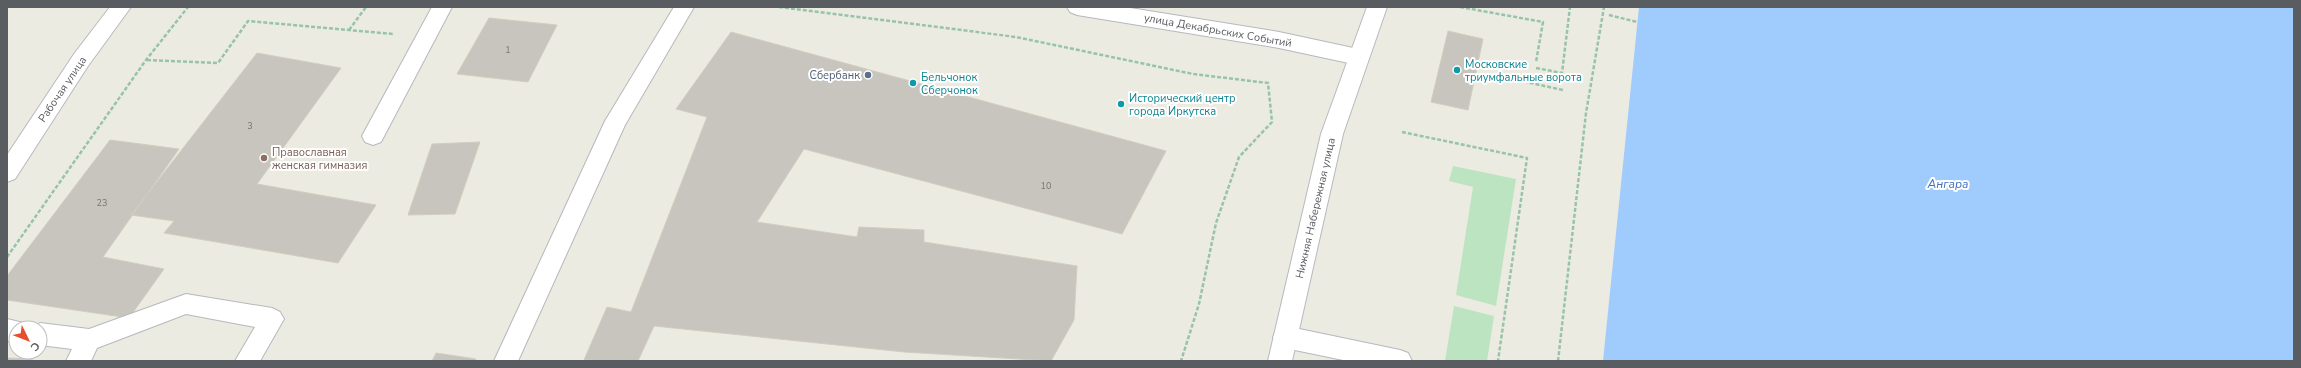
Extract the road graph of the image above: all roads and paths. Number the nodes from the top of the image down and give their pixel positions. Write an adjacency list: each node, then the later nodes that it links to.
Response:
1 (121, 7): 24 (main road, Рабочая улица)
2 (188, 7): 17 (path)
3 (366, 7): 14 (path)
4 (442, 7): 15 (main road)
5 (684, 7): 31 (main road)
6 (779, 7): 32 (path)
7 (1078, 7): 16 (main road, улица Декабрьских Событий)
8 (1377, 7): 16 (main road, Нижняя Набережная улица)
9 (1460, 7): 18 (path)
10 (1570, 7): 19 (path)
11 (1604, 7): 36 (path)
12 (1608, 15): 13 (path)
13 (1638, 22)
14 (348, 30): 15 (path); 17 (path)
15 (426, 37): 23 (main road)
16 (1358, 57): 27 (main road, Нижняя Набережная улица)
17 (146, 60): 25 (path)
18 (1536, 62)
19 (1536, 68)
20 (1512, 79): 21 (path)
21 (1563, 90)
22 (1402, 132): 35 (path)
23 (373, 136)
24 (7, 173)
25 (7, 257)
26 (48, 335): 28 (main road)
27 (1285, 337): 33 (main road, Нижняя Набережная улица); 34 (main road)
28 (89, 340): 29 (main road); 30 (main road)
29 (78, 361)
30 (247, 361)
31 (506, 361)
32 (1181, 361)
33 (1280, 361)
34 (1400, 361)
35 (1498, 361)
36 (1558, 361)

